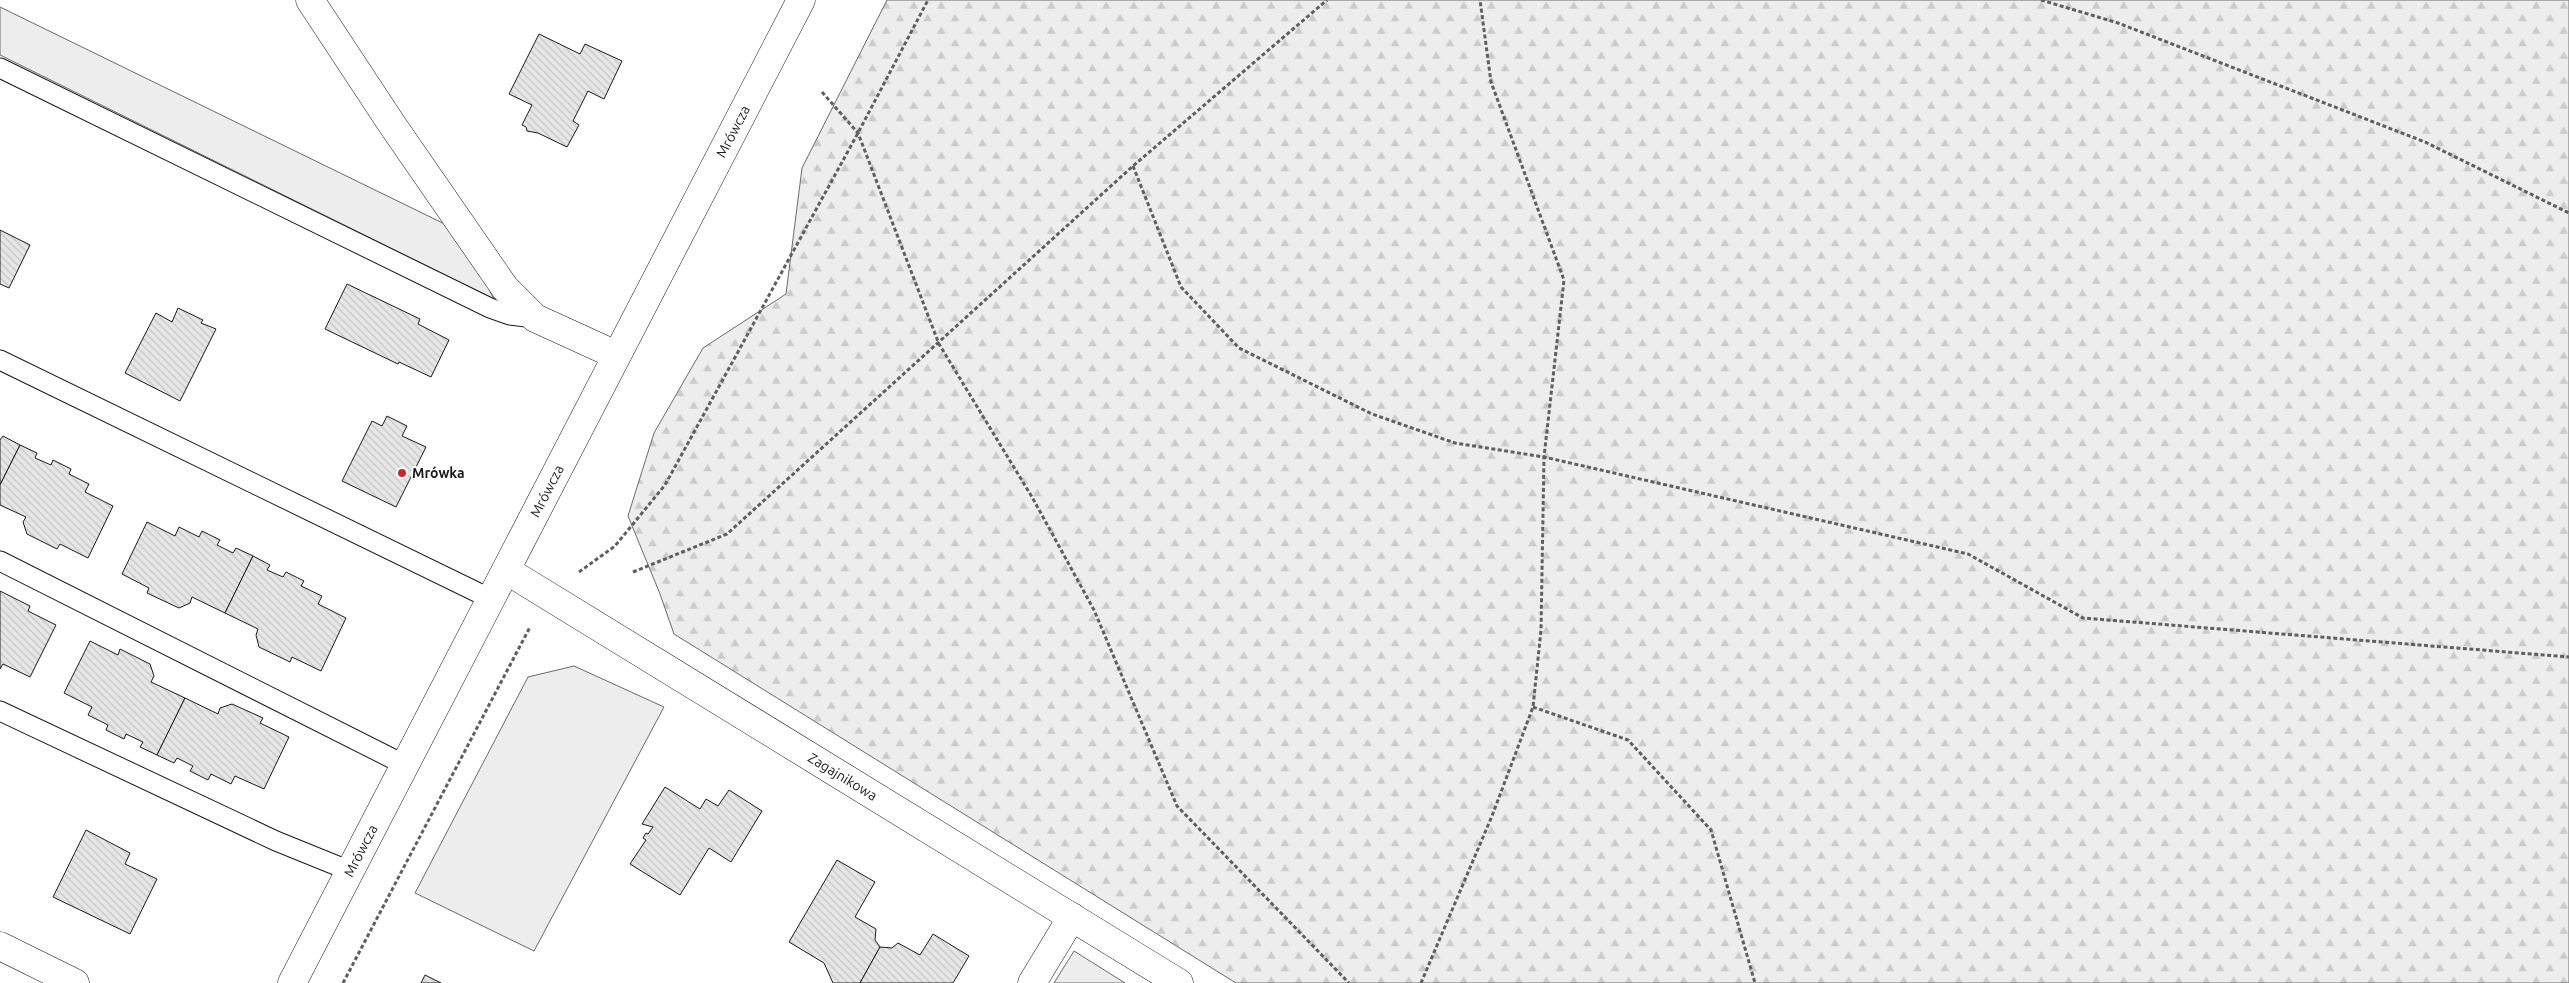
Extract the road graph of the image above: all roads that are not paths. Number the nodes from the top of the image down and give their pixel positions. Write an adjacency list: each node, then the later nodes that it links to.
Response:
1 (310, 0): 4 (street)
2 (801, 0): 5 (street, Mrówcza)
3 (0, 68): 4 (lane)
4 (535, 318): 5 (street)
5 (616, 355): 8 (street, Mrówcza)
6 (0, 360): 9 (lane)
7 (0, 562): 11 (lane)
8 (506, 570): 9 (street, Mrówcza); 13 (street, Zagajnikowa)
9 (491, 598): 11 (street, Mrówcza)
10 (0, 711): 12 (lane)
11 (405, 765): 12 (street, Mrówcza)
12 (350, 871): 16 (street, Mrówcza)
13 (1072, 917): 17 (street); 18 (street, Zagajnikowa)
14 (0, 946): 15 (street)
15 (75, 983)
16 (292, 983)
17 (1032, 983)
18 (1179, 983)

